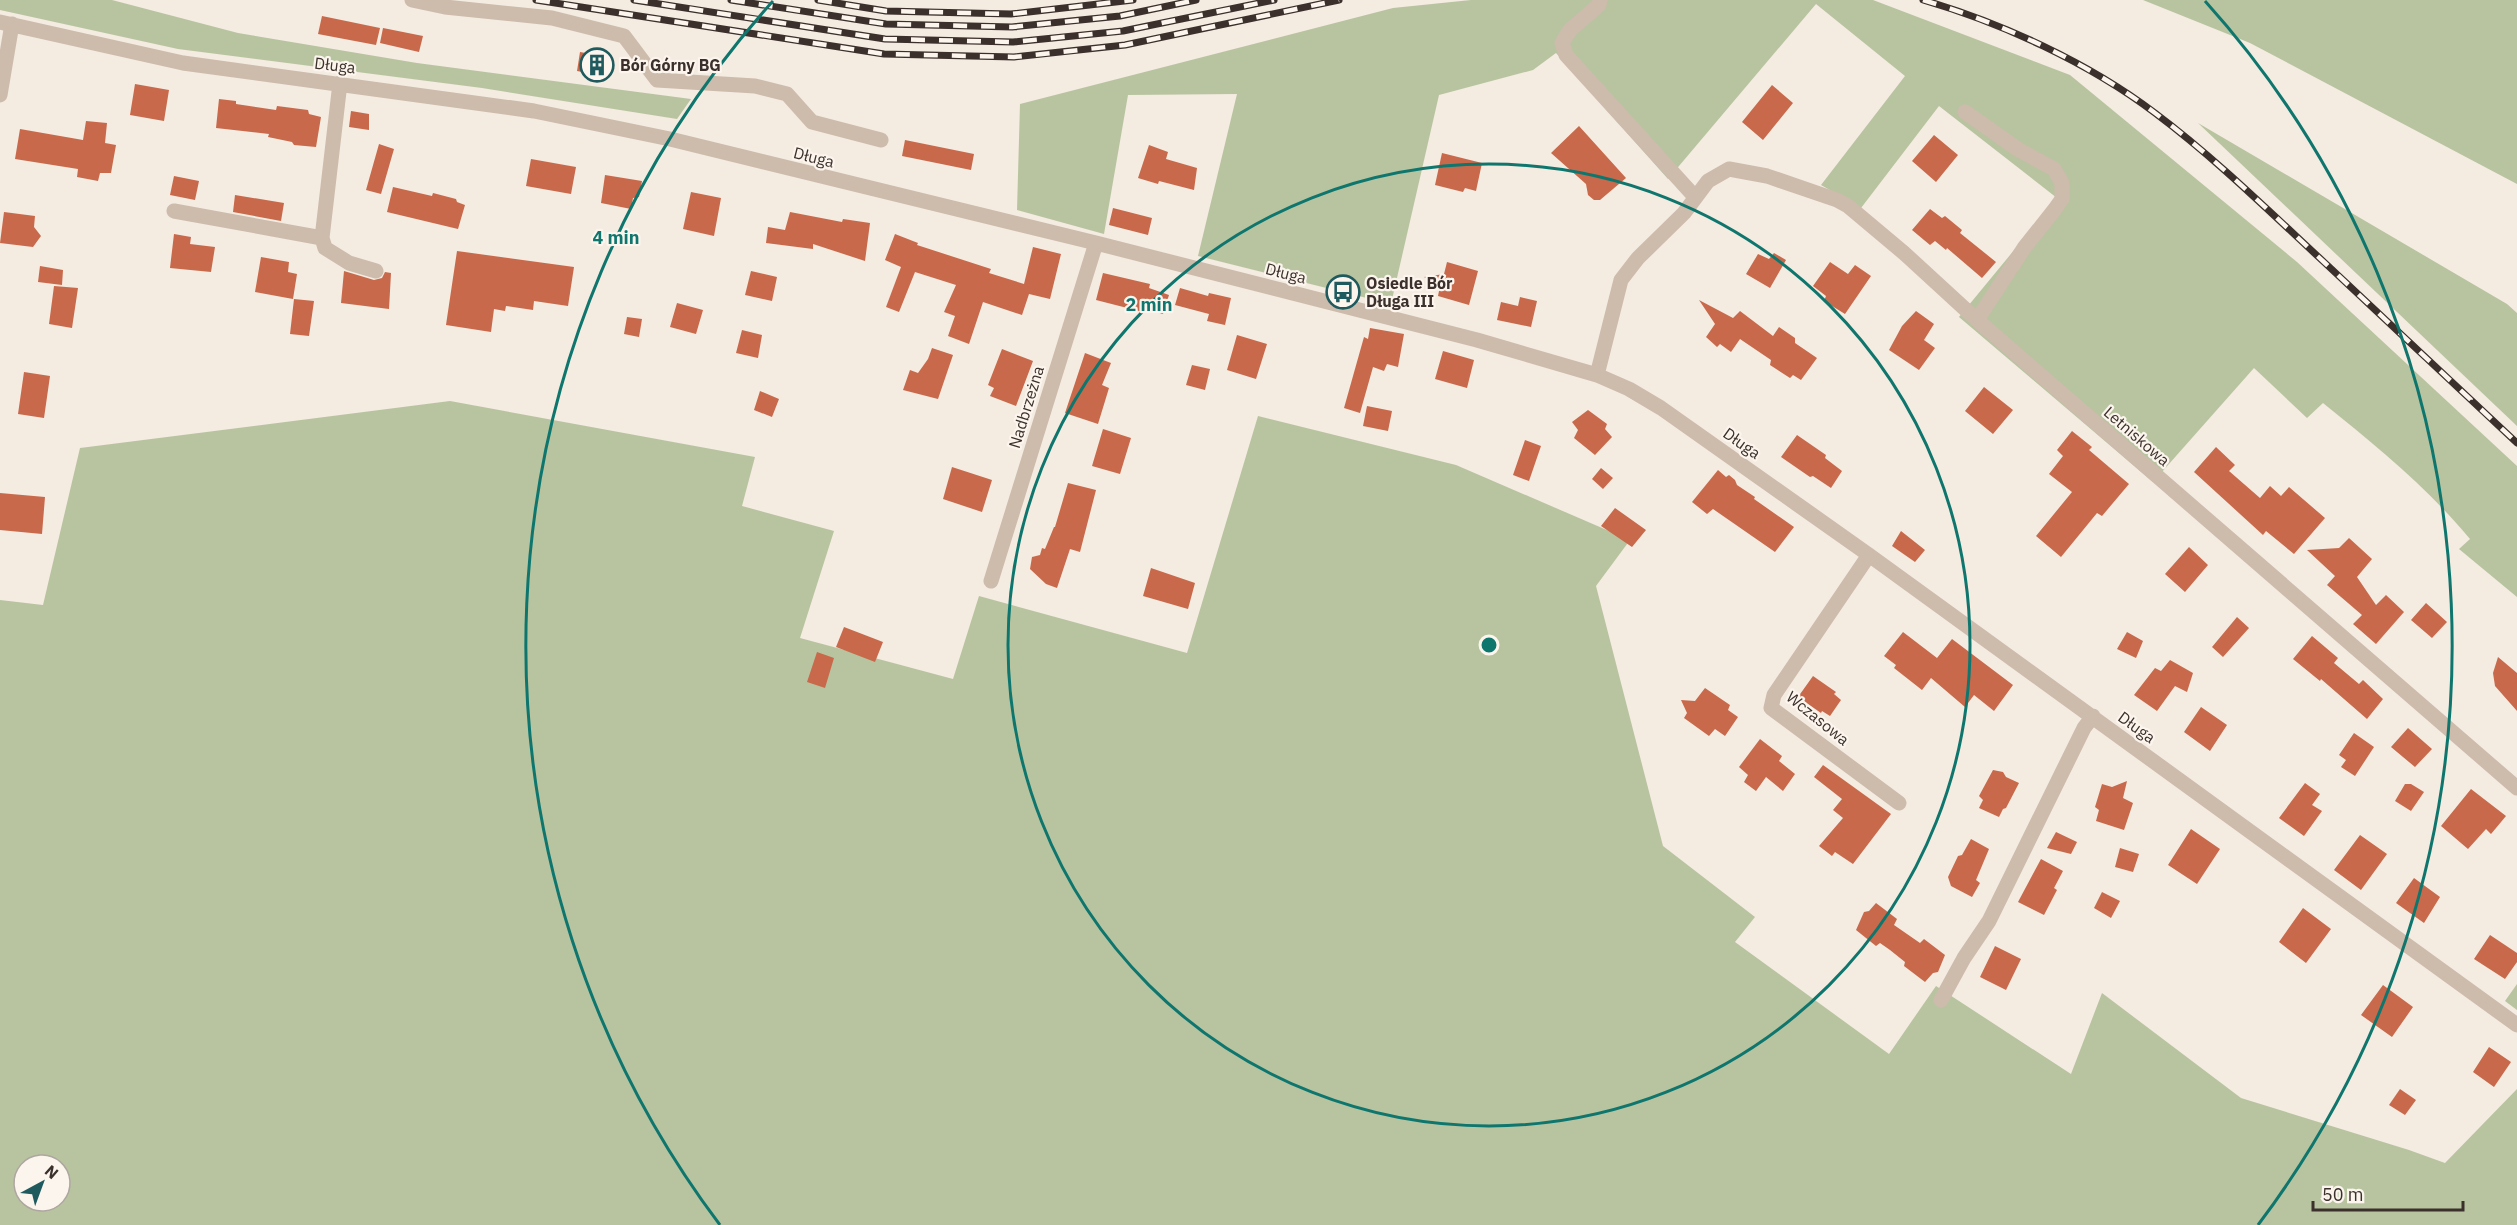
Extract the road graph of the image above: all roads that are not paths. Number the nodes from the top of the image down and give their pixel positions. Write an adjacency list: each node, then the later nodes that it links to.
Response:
1 (412, 0): 7 (street)
2 (1600, 0): 8 (street)
3 (6, 23): 4 (street, Długa); 5 (street)
4 (340, 83): 10 (street); 11 (street, Długa)
5 (0, 95)
6 (1965, 112): 13 (street)
7 (881, 140)
8 (1695, 196): 13 (street, Letniskowa); 14 (street)
9 (174, 211): 10 (street)
10 (322, 238): 12 (street)
11 (1096, 243): 14 (street, Długa); 16 (street, Nadbrzeżna)
12 (376, 271)
13 (1977, 320): 18 (street, Letniskowa)
14 (1597, 375): 15 (street, Długa)
15 (1869, 555): 17 (street, Długa); 19 (street, Wczasowa)
16 (991, 581)
17 (2092, 716): 20 (street); 21 (street, Długa)
18 (2517, 788)
19 (1899, 803)
20 (1941, 1000)
21 (2517, 1025)

